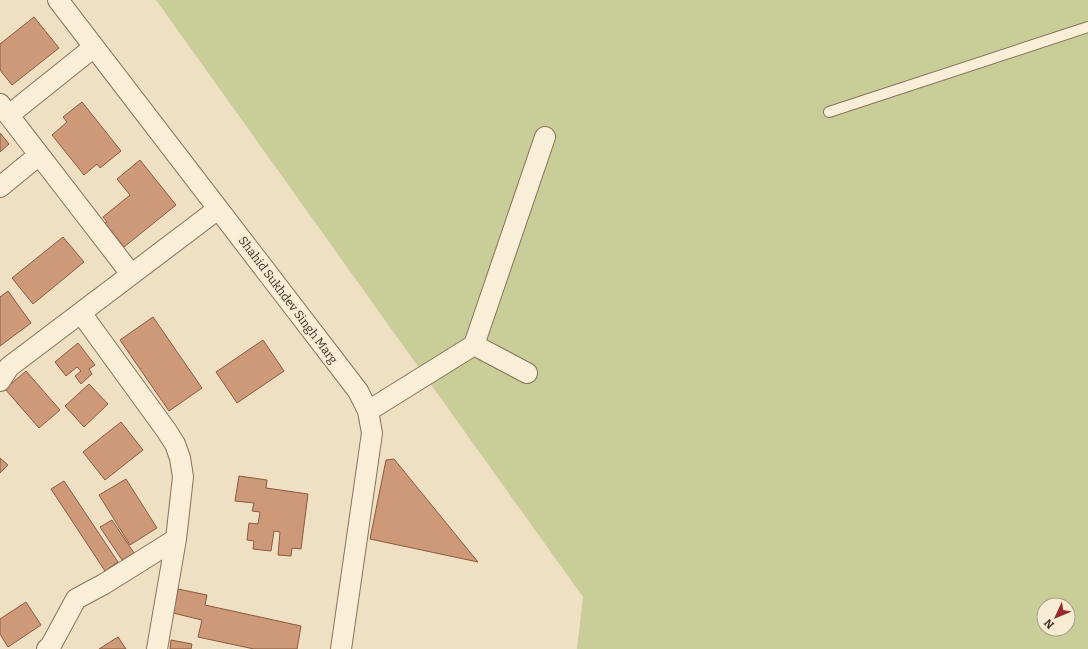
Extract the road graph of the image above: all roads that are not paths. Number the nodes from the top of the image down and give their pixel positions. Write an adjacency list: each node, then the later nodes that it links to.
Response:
1 (58, 0): 3 (street, Shahid Sukhdev Singh Marg)
2 (1088, 28): 5 (lane)
3 (94, 47): 4 (street); 9 (street, Shahid Sukhdev Singh Marg)
4 (4, 109): 7 (street)
5 (829, 112)
6 (545, 137): 12 (street)
7 (39, 155): 8 (street); 10 (street)
8 (0, 187)
9 (218, 209): 10 (street); 15 (street, Shahid Sukhdev Singh Marg)
10 (131, 274): 11 (street)
11 (81, 313): 14 (street); 16 (street)
12 (474, 346): 13 (street); 15 (street)
13 (527, 373)
14 (0, 381)
15 (368, 411): 19 (street, Shahid Sukhdev Singh Marg)
16 (176, 539): 17 (street); 18 (street)
17 (47, 649)
18 (157, 649)
19 (341, 649)

